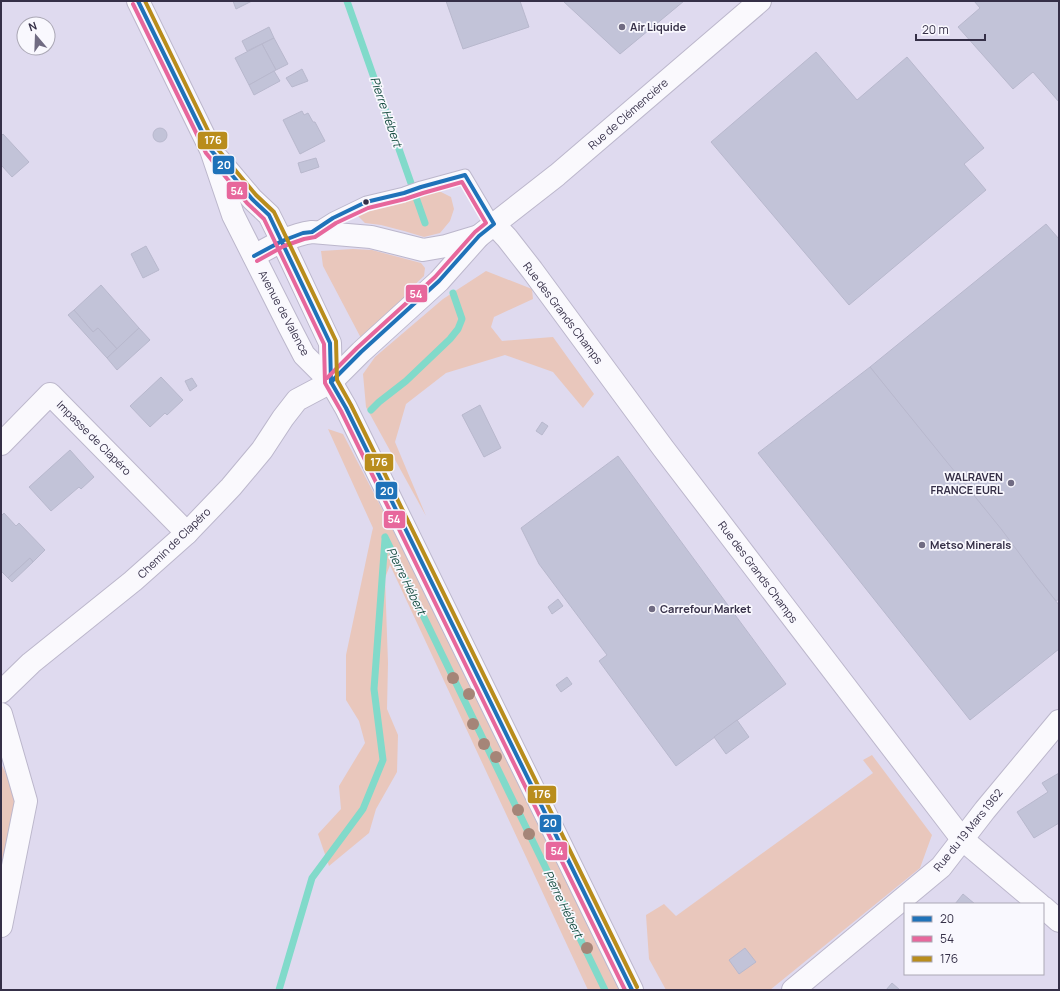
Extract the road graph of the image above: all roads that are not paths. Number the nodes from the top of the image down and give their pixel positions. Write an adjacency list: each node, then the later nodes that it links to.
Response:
1 (138, 1): 3 (street, Avenue de Valence)
2 (760, 1): 4 (street, Rue de Clémencière)
3 (211, 150): 6 (street, Avenue de Valence); 8 (street, Avenue de Valence)
4 (487, 230): 5 (lane); 7 (street); 9 (street, Chemin de Clapéro); 16 (street, Rue des Grands Champs)
5 (312, 232): 6 (street); 7 (street)
6 (282, 240): 8 (street); 10 (street, Avenue de Valence)
7 (423, 250): 9 (street)
8 (254, 256): 10 (street, Avenue de Valence)
9 (439, 281): 10 (street, Chemin de Clapéro)
10 (331, 382): 12 (street, Chemin de Clapéro); 21 (street, Avenue de Valence)
11 (1, 444): 12 (street, Impasse de Clapéro)
12 (187, 533): 13 (street, Chemin de Clapéro)
13 (1, 692)
14 (1, 714): 20 (street)
15 (1059, 721): 16 (street, Rue du 19 Mars 1962)
16 (962, 839): 17 (street, Rue des Grands Champs); 22 (street, Rue du 19 Mars 1962)
17 (1038, 903)
18 (1044, 908): 19 (street)
19 (1059, 921)
20 (1, 926)
21 (632, 990)
22 (794, 990)

